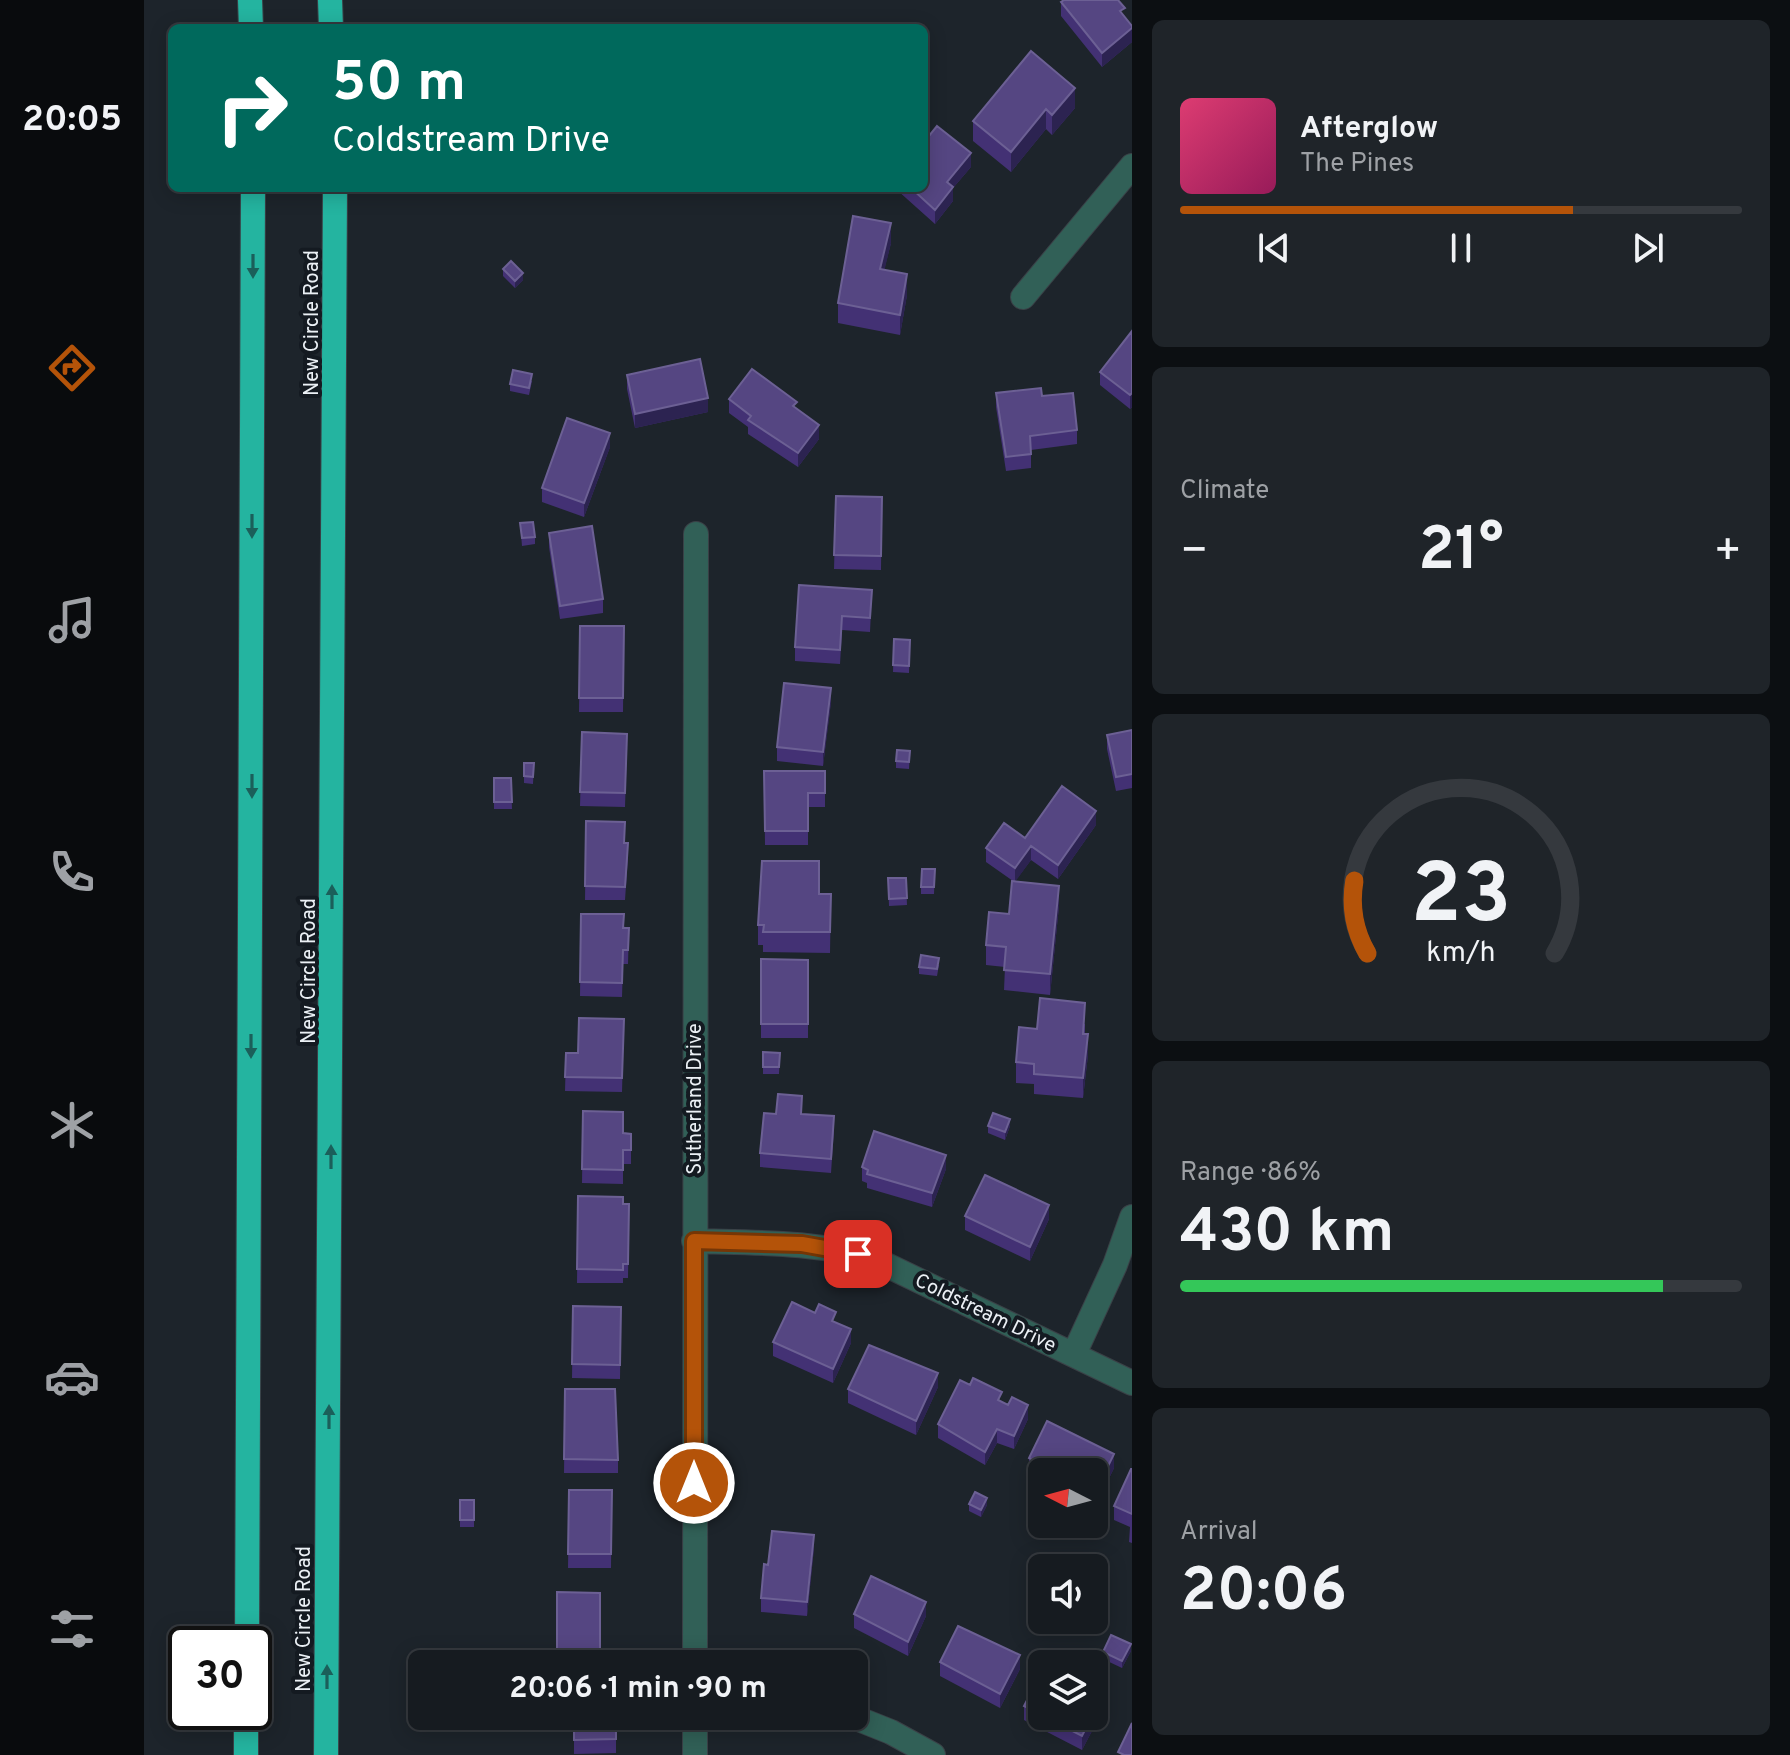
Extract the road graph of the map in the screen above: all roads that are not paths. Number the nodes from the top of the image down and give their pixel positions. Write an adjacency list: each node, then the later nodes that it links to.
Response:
1 (250, 0): 3 (highway)
2 (330, 0): 4 (highway)
3 (251, 24)
4 (331, 24)
5 (1132, 166): 8 (street)
6 (253, 192): 14 (highway, one-way to 14)
7 (335, 192): 20 (highway, New Circle Road, one-way to 7)
8 (1023, 297)
9 (696, 534): 11 (street, Sutherland Drive)
10 (1132, 1217): 12 (street)
11 (694, 1241): 12 (street, Coldstream Drive); 15 (street, Sutherland Drive)
12 (1074, 1354): 13 (street, Coldstream Drive)
13 (1132, 1383)
14 (247, 1626)
15 (695, 1650)
16 (868, 1723): 22 (street)
17 (246, 1730): 19 (highway)
18 (695, 1730): 21 (street)
19 (246, 1755)
20 (326, 1755)
21 (695, 1755)
22 (933, 1755)

